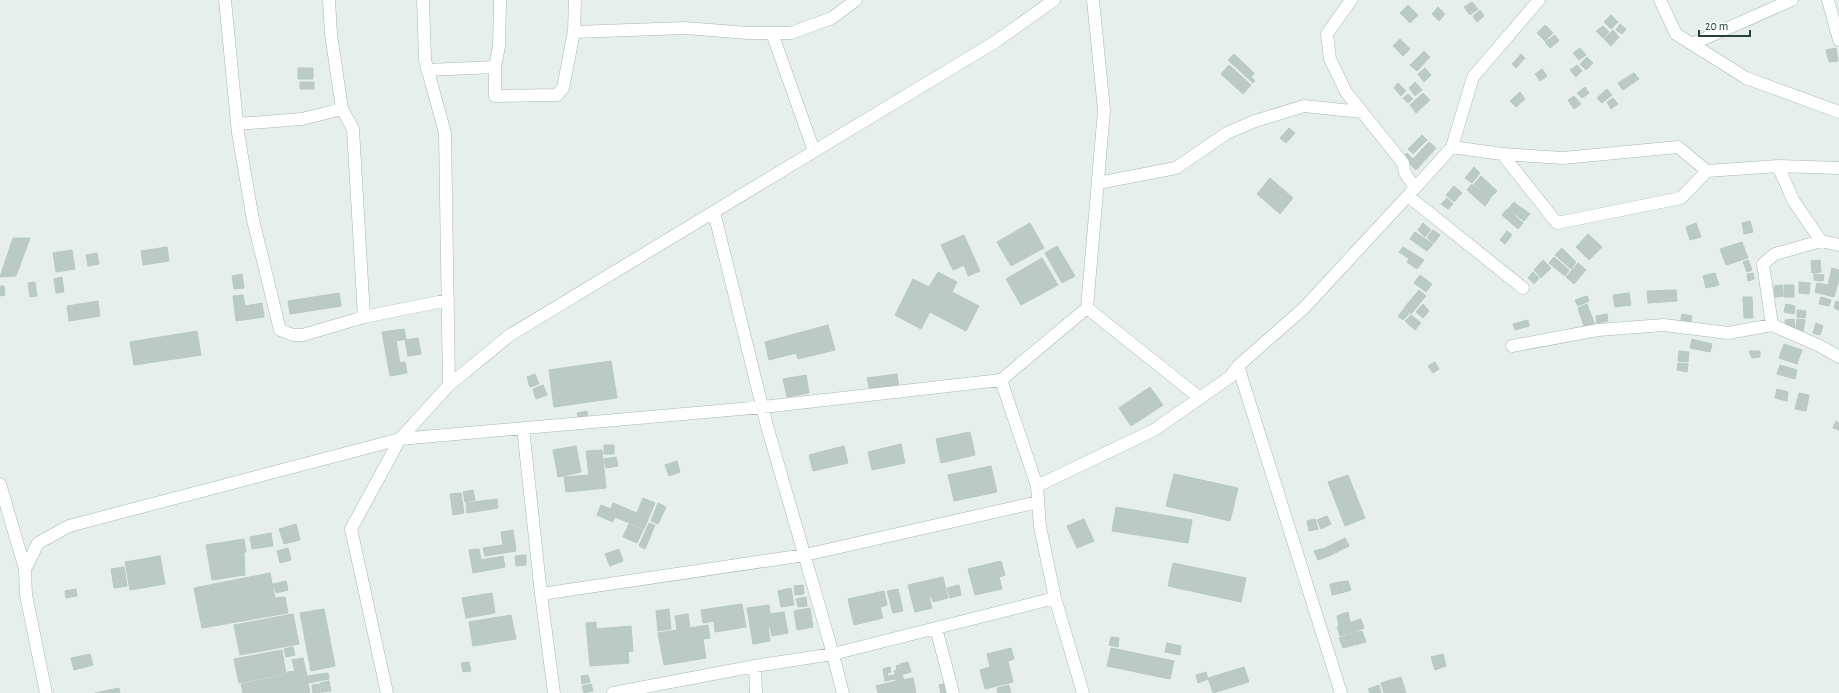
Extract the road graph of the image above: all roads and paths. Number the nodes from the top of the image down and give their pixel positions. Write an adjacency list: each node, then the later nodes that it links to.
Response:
1 (225, 0): 23 (street)
2 (329, 0): 20 (street)
3 (423, 0): 19 (street)
4 (500, 0): 18 (street)
5 (575, 0): 14 (street)
6 (856, 0): 15 (street)
7 (1054, 0): 25 (street)
8 (1093, 0): 30 (street)
9 (1351, 0): 21 (street)
10 (1539, 0): 24 (street)
11 (1660, 0): 17 (street)
12 (1792, 0): 17 (street)
13 (1828, 0): 16 (street)
14 (574, 32): 15 (street); 18 (street)
15 (772, 33): 25 (street)
16 (1839, 40)
17 (1692, 44): 22 (street)
18 (495, 67): 19 (street)
19 (428, 70): 36 (street)
20 (342, 109): 23 (street); 38 (street)
21 (1362, 112): 30 (street); 31 (street)
22 (1839, 112)
23 (237, 124): 38 (street)
24 (1452, 147): 26 (street); 31 (street)
25 (814, 151): 32 (street)
26 (1502, 154): 29 (street); 29 (street)
27 (1778, 166): 28 (street); 29 (street); 33 (street)
28 (1839, 168)
29 (1707, 171)
30 (1098, 183): 37 (street)
31 (1412, 192): 35 (street); 42 (street)
32 (714, 212): 44 (street); 46 (street)
33 (1821, 242): 34 (street); 39 (street)
34 (1839, 245)
35 (1523, 288)
36 (448, 300): 38 (street); 44 (street)
37 (1088, 308): 43 (street); 45 (street)
38 (364, 317)
39 (1772, 325): 40 (street); 41 (street)
40 (1512, 346)
41 (1839, 357)
42 (1238, 366): 45 (street); 67 (street)
43 (1001, 380): 46 (street); 50 (street)
44 (448, 385): 48 (street)
45 (1200, 398): 50 (street)
46 (763, 407): 47 (street); 52 (street)
47 (522, 428): 48 (street); 54 (street)
48 (400, 439): 53 (street); 60 (street)
49 (0, 484): 53 (street)
50 (1037, 486): 51 (street)
51 (1038, 502): 52 (street); 55 (street)
52 (805, 555): 54 (street); 57 (street)
53 (25, 569): 59 (street)
54 (541, 594): 61 (street)
55 (1055, 598): 56 (street); 66 (street)
56 (936, 628): 57 (street); 65 (street)
57 (833, 654): 58 (street); 64 (street)
58 (755, 666): 62 (street); 63 (street)
59 (46, 693)
60 (387, 693)
61 (554, 693)
62 (613, 693)
63 (756, 693)
64 (843, 693)
65 (953, 693)
66 (1083, 693)
67 (1341, 693)

